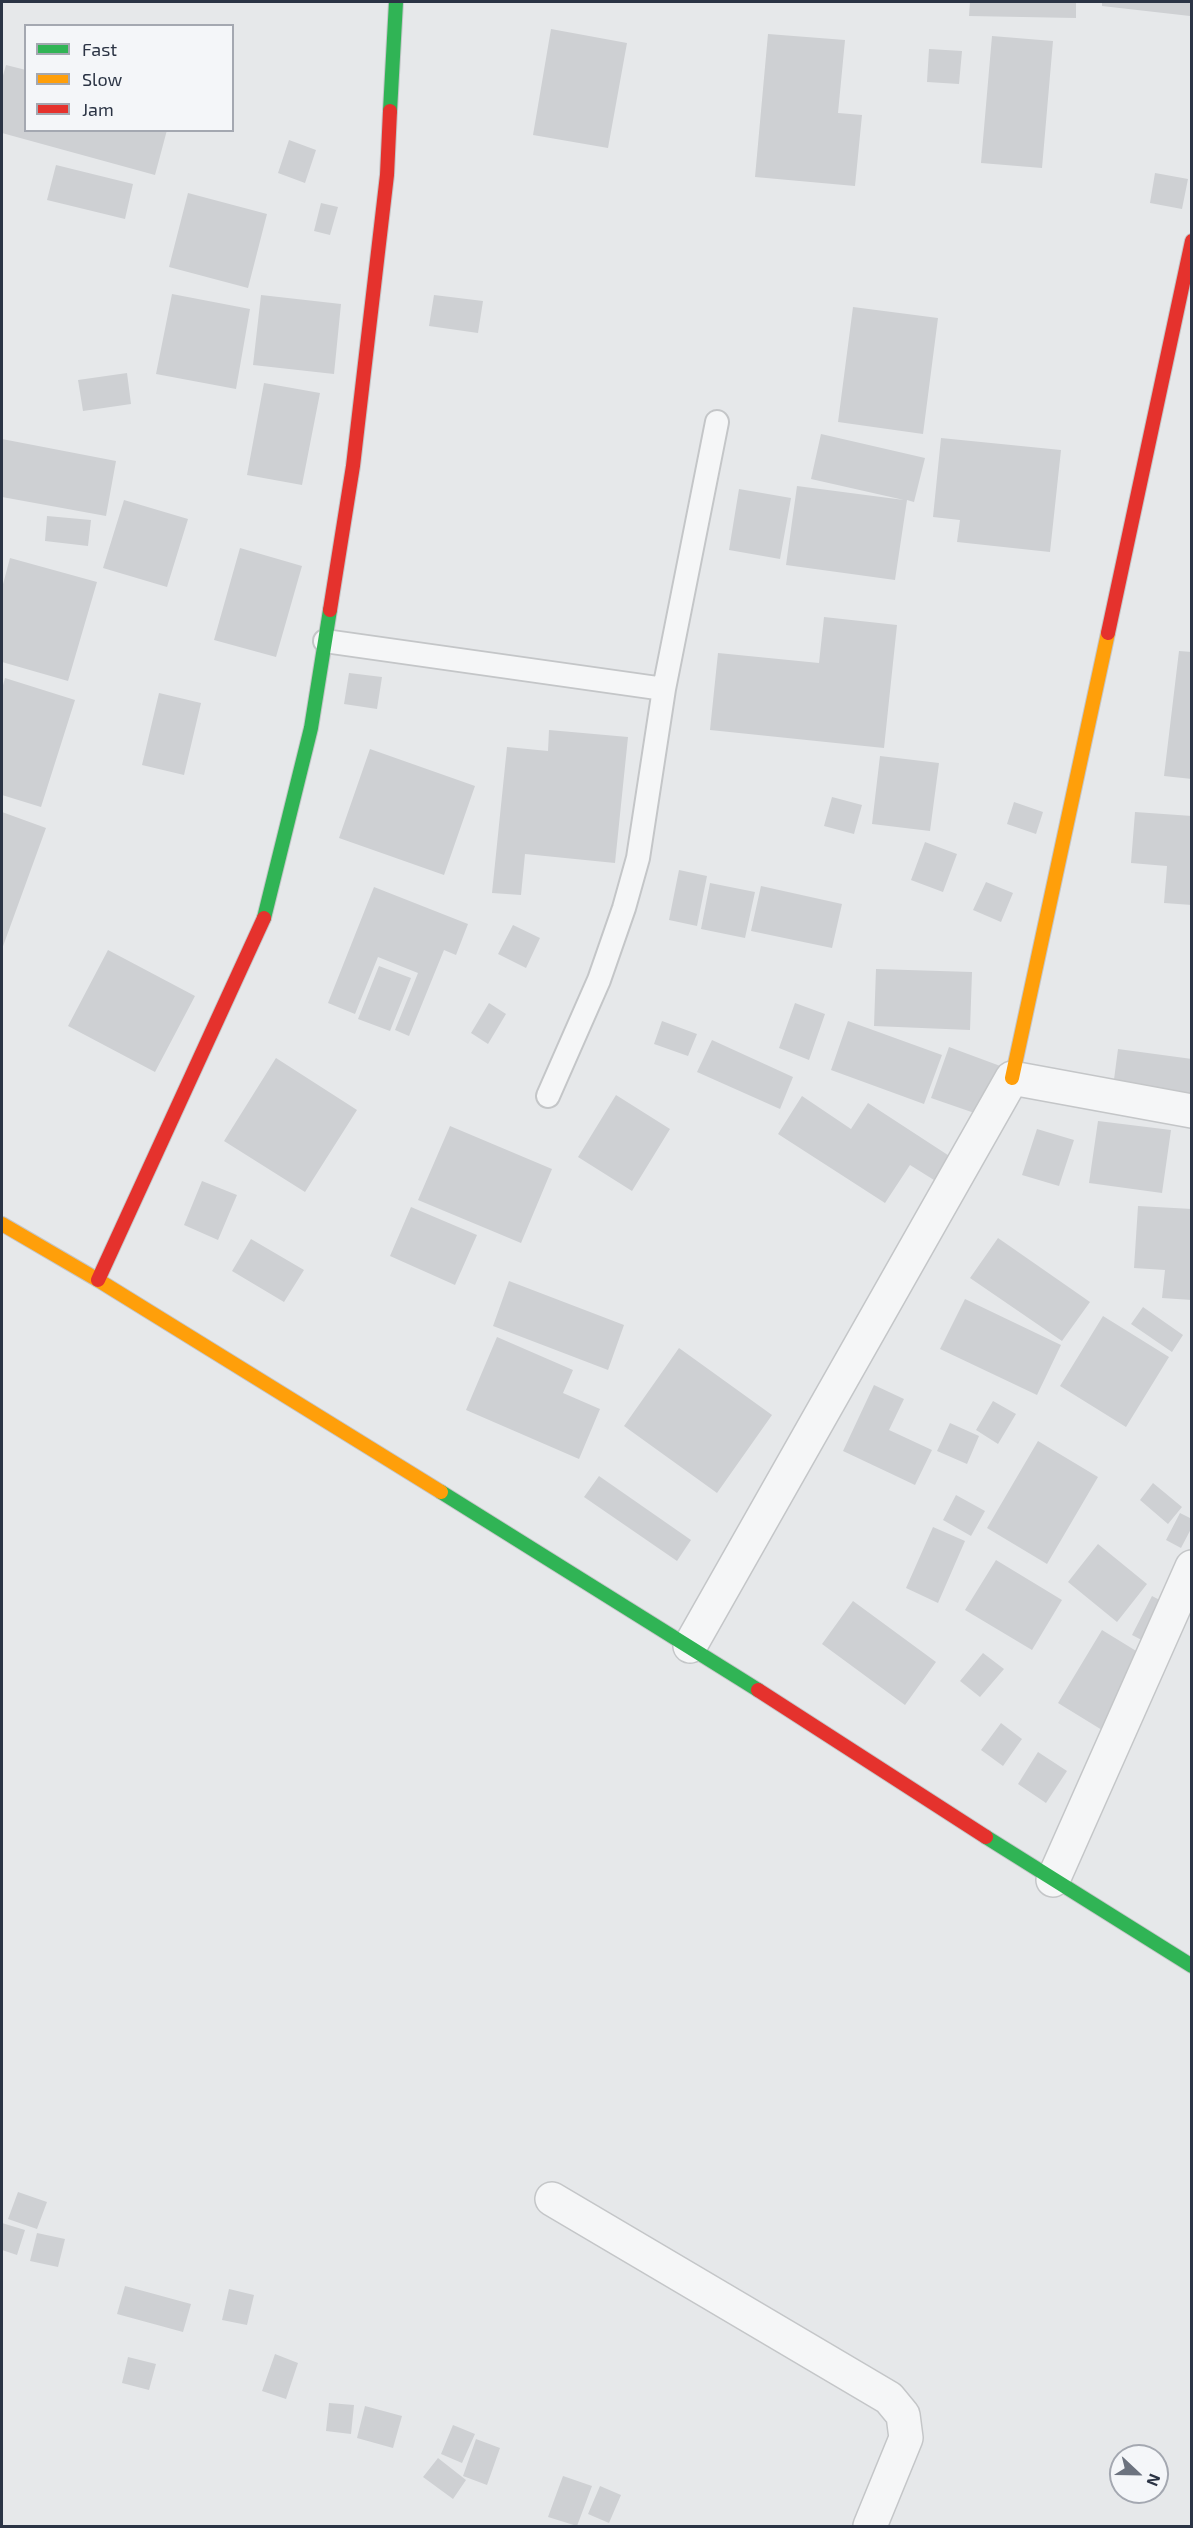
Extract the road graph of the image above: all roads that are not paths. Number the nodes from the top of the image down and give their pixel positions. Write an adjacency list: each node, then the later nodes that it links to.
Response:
1 (396, 2): 4 (street)
2 (1191, 241): 6 (street)
3 (717, 422): 5 (lane)
4 (325, 642): 5 (lane); 10 (street)
5 (664, 689): 7 (lane)
6 (1012, 1078): 8 (street); 12 (street)
7 (548, 1096)
8 (1191, 1111)
9 (2, 1224): 10 (street)
10 (98, 1280): 12 (street)
11 (1191, 1567): 13 (street)
12 (690, 1646): 13 (street)
13 (1053, 1880): 14 (street)
14 (1191, 1966)
15 (552, 2199): 16 (street)
16 (870, 2526)

